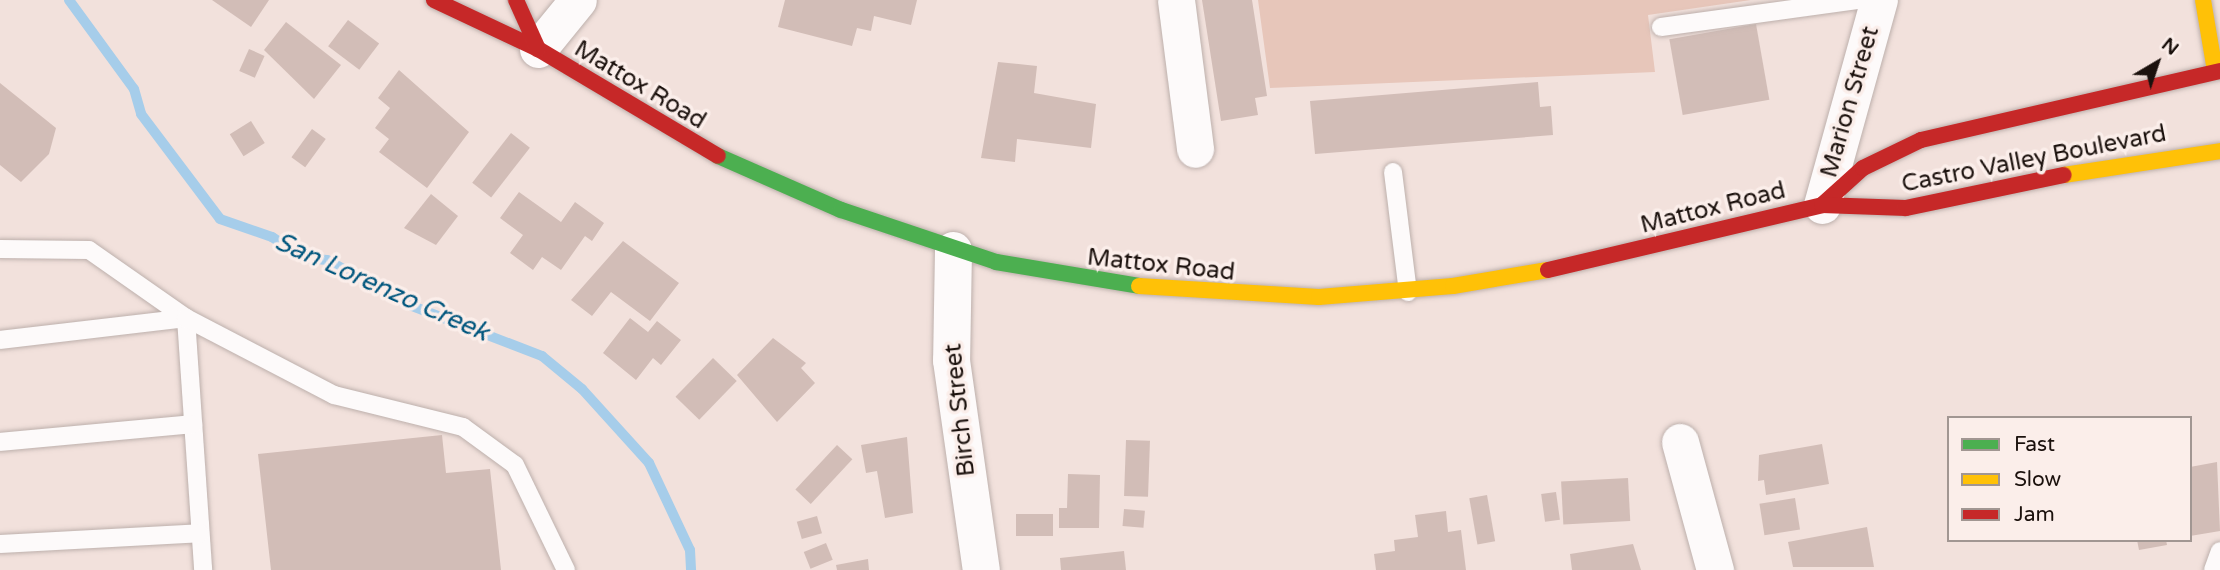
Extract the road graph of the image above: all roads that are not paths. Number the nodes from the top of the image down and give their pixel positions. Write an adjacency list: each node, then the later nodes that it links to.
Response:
1 (434, 0): 9 (main road, Mattox Road)
2 (516, 0): 9 (main road, Mattox Road)
3 (578, 0): 9 (street)
4 (1176, 0): 11 (street)
5 (1857, 0): 8 (lane)
6 (1879, 0): 14 (street, Marion Street)
7 (2203, 0): 10 (main road)
8 (1661, 27)
9 (538, 49): 16 (main road, Mattox Road)
10 (2218, 78): 14 (main road, Castro Valley Boulevard)
11 (1195, 149)
12 (2220, 150): 14 (main road, Castro Valley Boulevard)
13 (1393, 172): 17 (lane)
14 (1822, 205): 17 (main road, Mattox Road)
15 (0, 249): 18 (lane)
16 (953, 250): 17 (main road, Mattox Road); 28 (street, Birch Street)
17 (1408, 292)
18 (186, 318): 19 (lane); 20 (lane); 27 (lane)
19 (0, 340)
20 (193, 424): 21 (lane); 23 (lane)
21 (0, 442)
22 (1680, 442): 29 (street)
23 (200, 533): 24 (lane); 26 (lane)
24 (0, 544)
25 (2220, 551): 30 (lane)
26 (203, 570)
27 (566, 570)
28 (981, 570)
29 (1715, 570)
30 (2213, 570)

